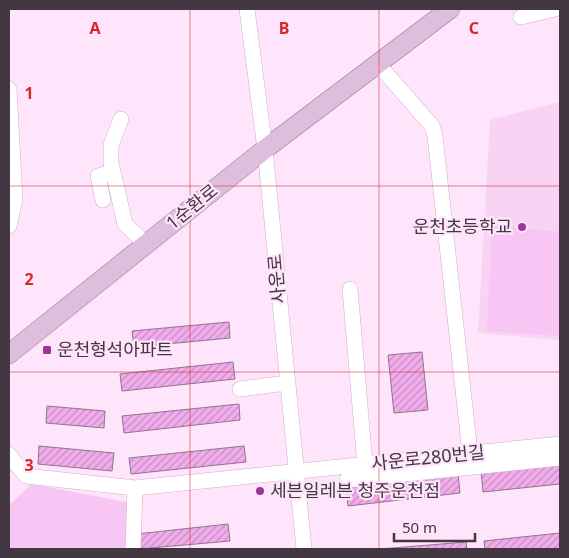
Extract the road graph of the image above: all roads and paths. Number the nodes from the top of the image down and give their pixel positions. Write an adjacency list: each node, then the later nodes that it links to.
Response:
1 (247, 9): 9 (street, 사운로)
2 (450, 9): 5 (main road, 1순환로)
3 (555, 9): 4 (street)
4 (521, 16)
5 (378, 64): 9 (main road, 1순환로); 19 (street)
6 (9, 89): 8 (street)
7 (121, 119): 10 (street)
8 (10, 125): 12 (street)
9 (265, 149): 13 (main road, 1순환로); 16 (street, 사운로)
10 (113, 172): 11 (street); 13 (street)
11 (103, 200)
12 (9, 226)
13 (146, 244): 15 (main road, 1순환로)
14 (350, 289): 22 (street)
15 (9, 354)
16 (287, 383): 17 (street); 23 (street, 사운로)
17 (240, 389)
18 (560, 444): 19 (street, 사운로280번길)
19 (470, 453): 22 (street, 사운로280번길)
20 (9, 455): 25 (street, 사운로280번길)
21 (560, 458): 24 (street)
22 (365, 465): 23 (street, 사운로280번길)
23 (295, 472): 25 (street, 사운로280번길); 27 (street, 사운로)
24 (347, 480)
25 (136, 488): 26 (street)
26 (133, 549)
27 (304, 549)

